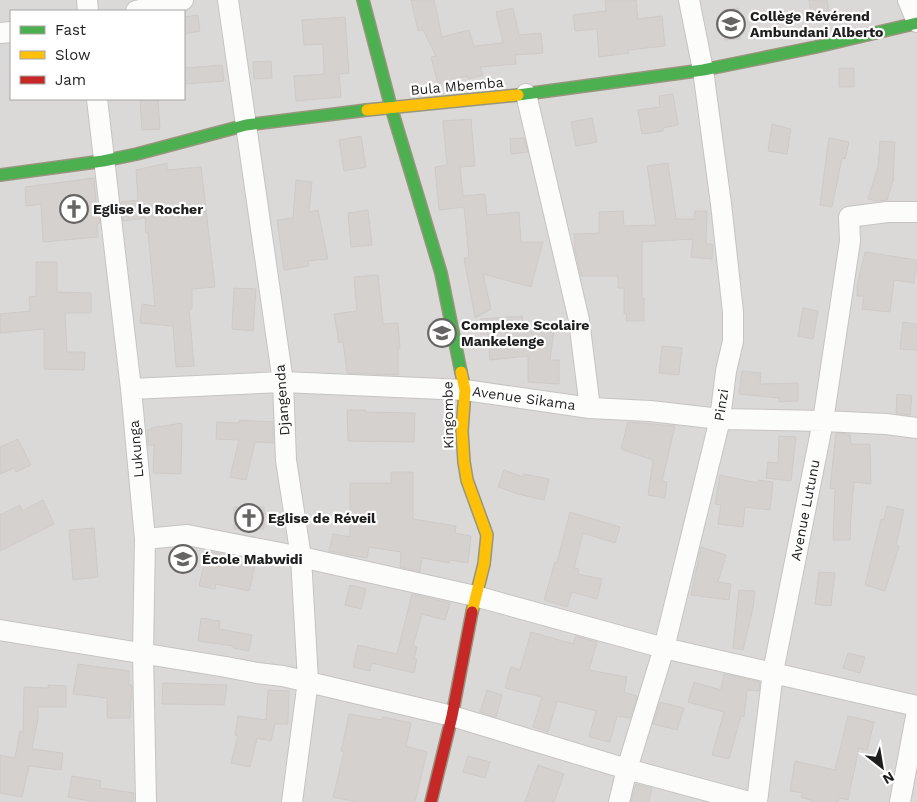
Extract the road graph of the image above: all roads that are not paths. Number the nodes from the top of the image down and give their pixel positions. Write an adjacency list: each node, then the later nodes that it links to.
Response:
1 (183, 0): 6 (street)
2 (228, 0): 12 (street, Djangenda)
3 (363, 0): 11 (street, Kingombe)
4 (689, 0): 8 (street, Pinzi)
5 (908, 0): 7 (street)
6 (140, 10)
7 (917, 22): 8 (street, Bula Mbemba)
8 (703, 70): 9 (street, Bula Mbemba); 20 (street, Pinzi)
9 (526, 94): 11 (street, Bula Mbemba); 19 (street)
10 (97, 100): 13 (street, Lukunga)
11 (391, 107): 12 (street, Bula Mbemba); 18 (street, Kingombe)
12 (246, 126): 13 (street, Bula Mbemba); 16 (street, Djangenda)
13 (103, 161): 14 (street, Bula Mbemba); 17 (street, Lukunga)
14 (0, 175)
15 (917, 212): 21 (street, Avenue Lutunu)
16 (282, 382): 17 (street, Avenue Sikama); 18 (street, Avenue Sikama); 24 (street, Djangenda)
17 (130, 389): 23 (street, Lukunga)
18 (465, 390): 19 (street, Avenue Sikama); 25 (street, Kingombe)
19 (590, 408): 20 (street, Avenue Sikama)
20 (720, 418): 21 (street, Avenue Sikama); 27 (street, Pinzi)
21 (823, 421): 22 (street, Avenue Sikama); 29 (street, Avenue Lutunu)
22 (917, 428)
23 (145, 540): 24 (street); 28 (street, Lukunga)
24 (300, 557): 25 (street); 30 (street, Djangenda)
25 (475, 596): 27 (street); 33 (street, Kingombe)
26 (0, 630): 28 (street)
27 (664, 648): 29 (street); 34 (street, Pinzi)
28 (143, 654): 30 (street); 35 (street, Lukunga)
29 (773, 672): 31 (street); 40 (street, Avenue Lutunu)
30 (308, 681): 33 (street); 36 (street, Djangenda)
31 (917, 706)
32 (917, 711): 41 (street)
33 (452, 716): 34 (street); 37 (street, Kingombe)
34 (627, 769): 38 (street, Pinzi); 39 (street)
35 (146, 802)
36 (292, 802)
37 (431, 802)
38 (619, 802)
39 (749, 802)
40 (757, 802)
41 (900, 802)

